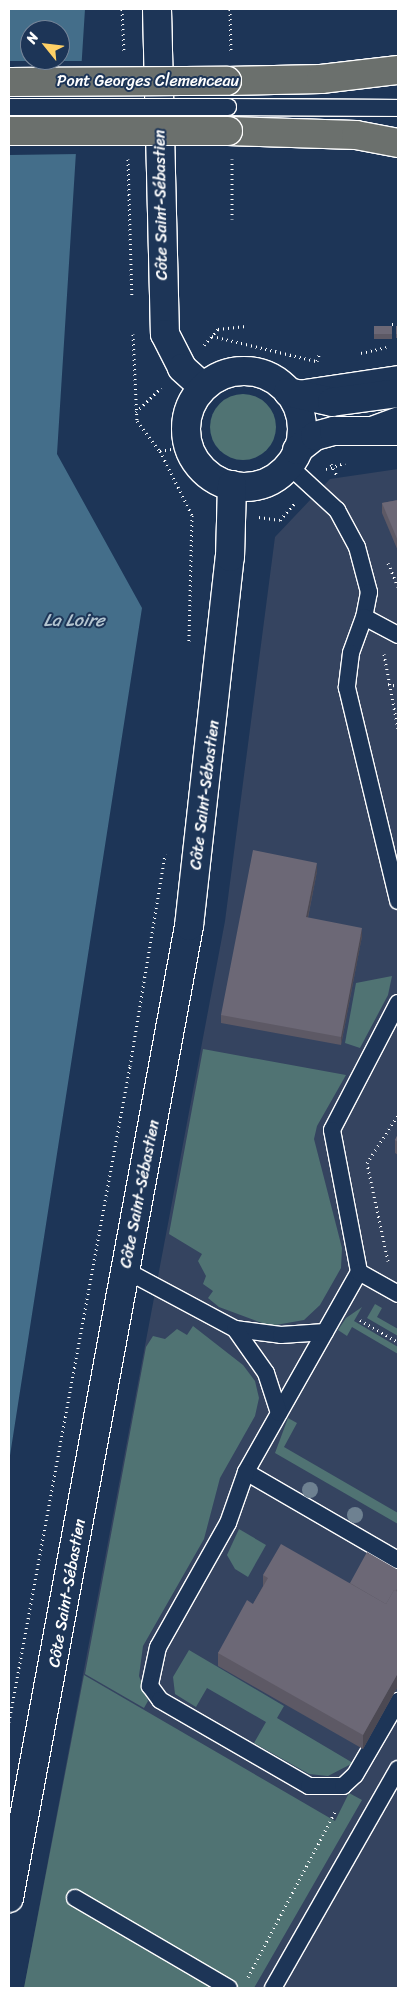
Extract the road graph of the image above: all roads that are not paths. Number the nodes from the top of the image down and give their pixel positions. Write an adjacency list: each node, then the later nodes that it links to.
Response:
1 (157, 9): 10 (main road, Côte Saint-Sébastien)
2 (398, 70): 4 (main road, Pont Georges Clemenceau)
3 (9, 82): 4 (main road, Pont Georges Clemenceau, bridge)
4 (230, 106): 5 (lane, Pont Georges Clemenceau, bridge); 6 (lane); 7 (main road, Pont Georges Clemenceau, bridge); 8 (main road, Pont Georges Clemenceau)
5 (9, 107)
6 (398, 108)
7 (9, 131)
8 (398, 143)
9 (398, 374): 11 (lane)
10 (203, 388): 11 (main road); 17 (main road)
11 (288, 392): 12 (main road); 16 (main road)
12 (398, 393)
13 (398, 415): 14 (lane)
14 (364, 428): 15 (main road); 16 (main road)
15 (398, 431)
16 (293, 458): 17 (main road); 18 (lane)
17 (232, 486): 22 (main road, Côte Saint-Sébastien)
18 (364, 617): 19 (lane); 20 (lane)
19 (398, 635)
20 (398, 901)
21 (398, 1002): 23 (lane)
22 (125, 1270): 25 (lane); 32 (main road, Côte Saint-Sébastien)
23 (359, 1272): 24 (lane); 26 (lane)
24 (398, 1294)
25 (235, 1328): 26 (lane); 27 (lane)
26 (325, 1332): 27 (lane)
27 (279, 1414): 28 (lane)
28 (246, 1472): 29 (lane); 30 (lane)
29 (398, 1560)
30 (398, 1701)
31 (398, 1769): 35 (lane)
32 (9, 1898)
33 (75, 1898): 34 (lane)
34 (229, 1988)
35 (273, 1988)

